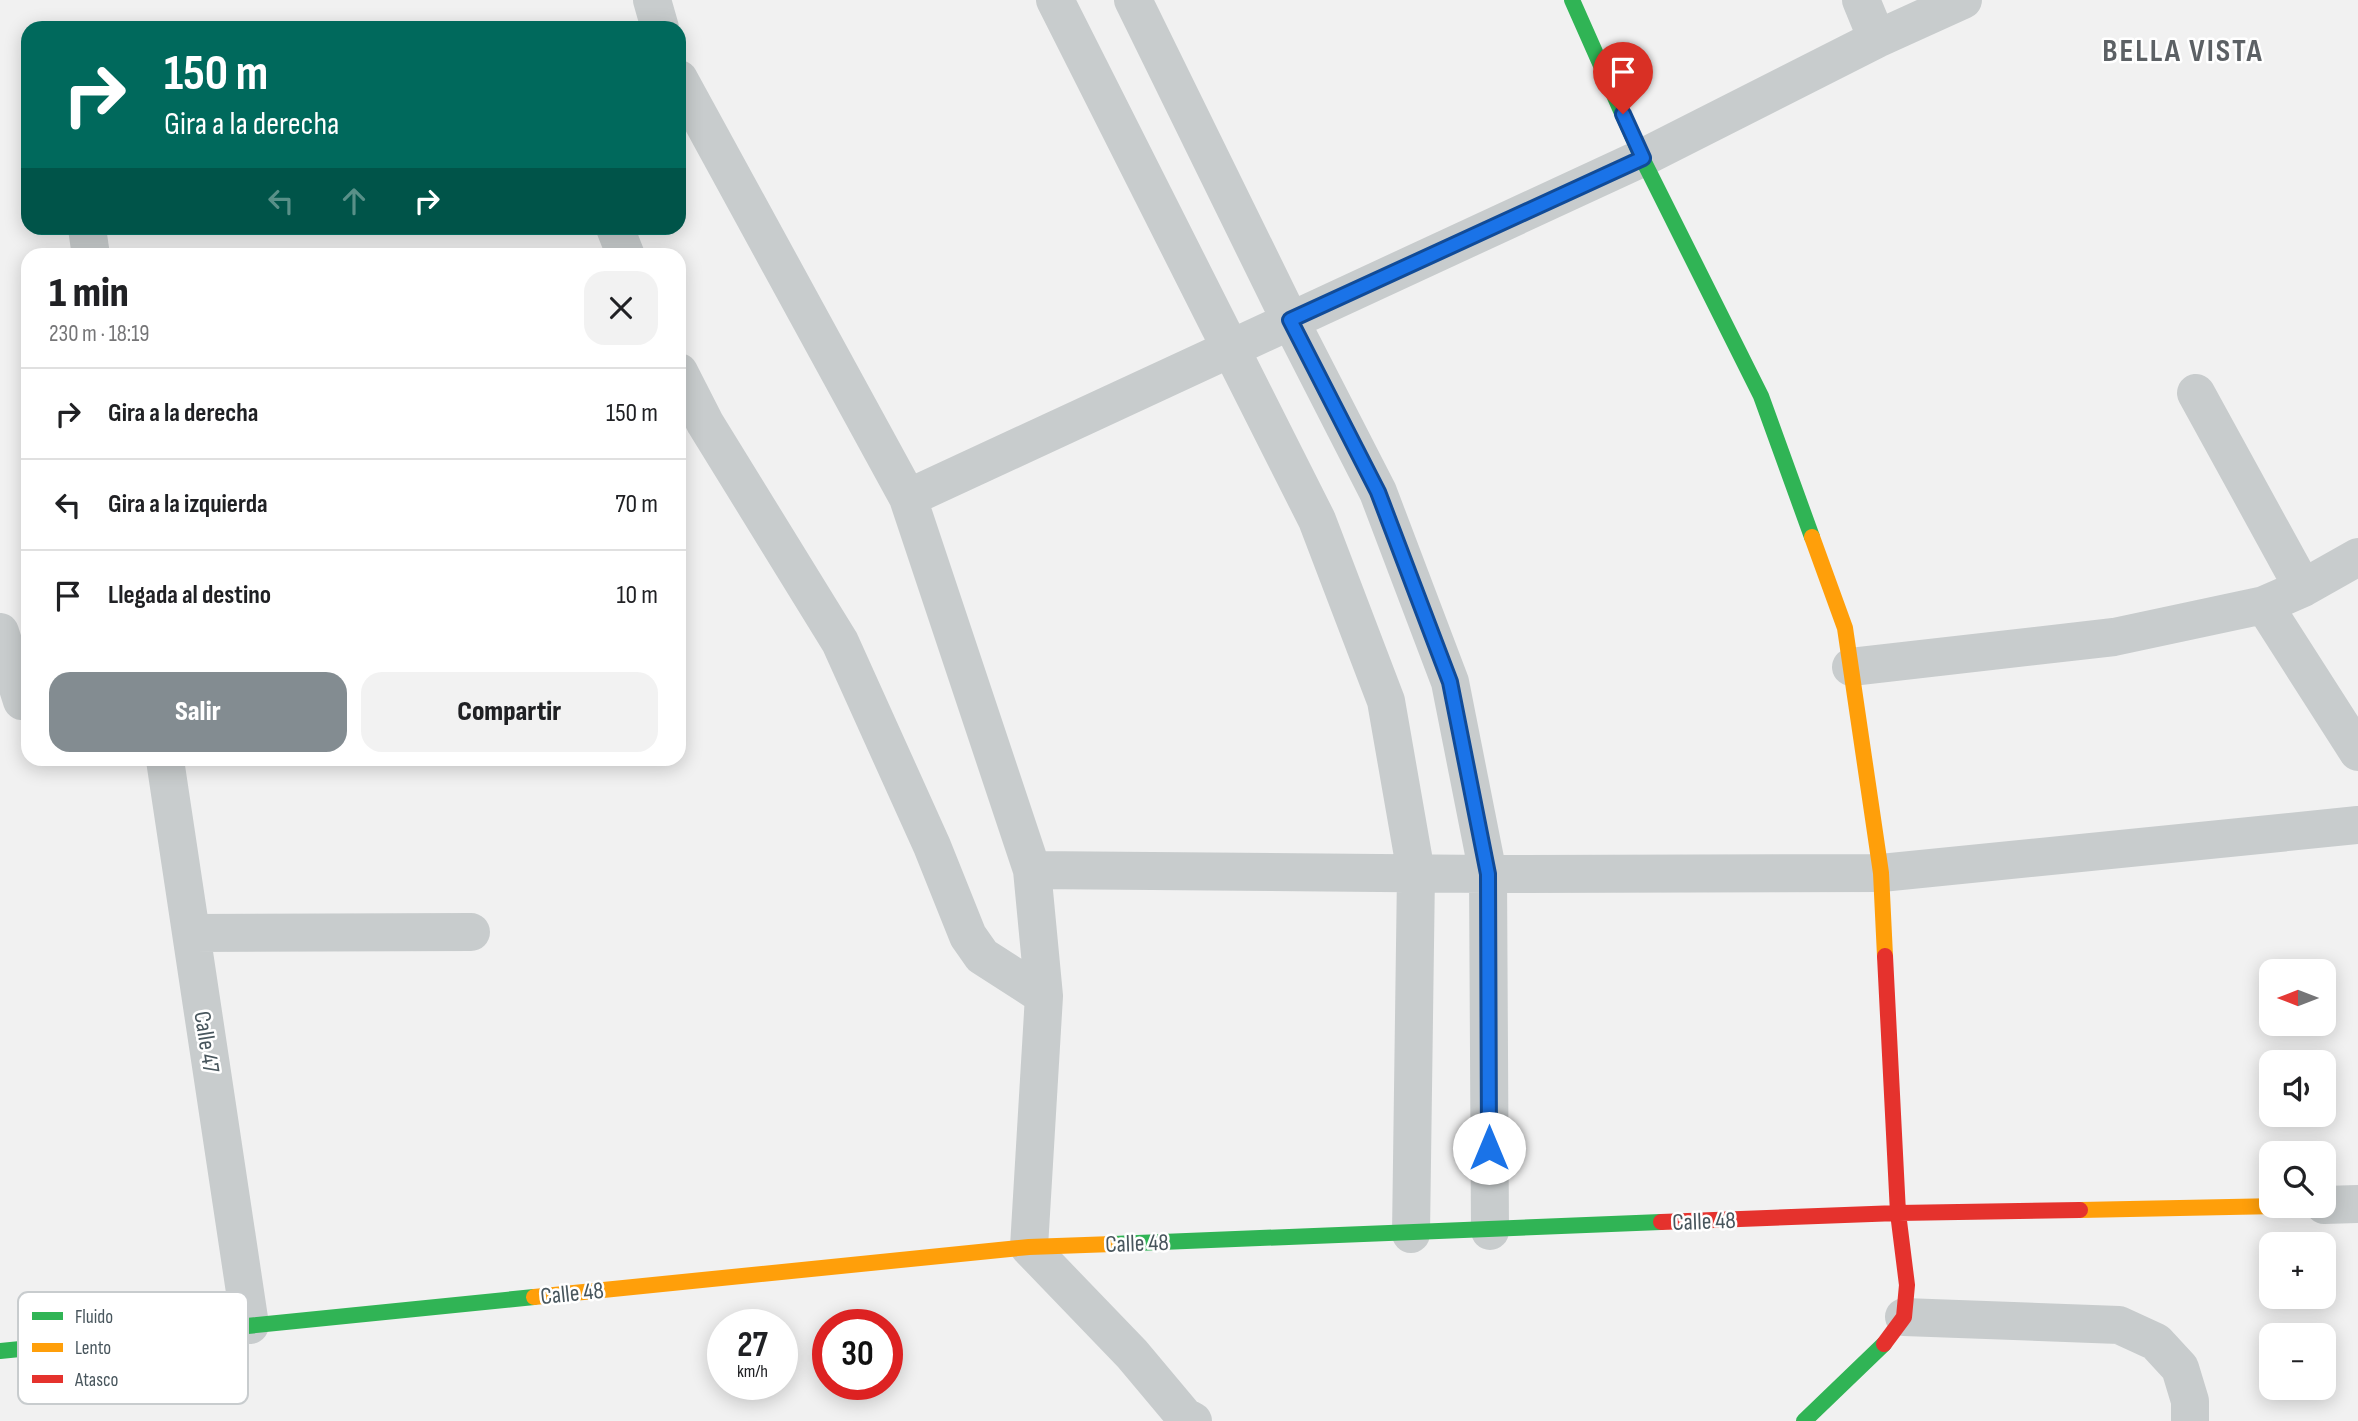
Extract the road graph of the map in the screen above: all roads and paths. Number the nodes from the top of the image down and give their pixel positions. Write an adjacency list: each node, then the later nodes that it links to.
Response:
1 (652, 0): 7 (street)
2 (1055, 0): 12 (street)
3 (1133, 0): 11 (street)
4 (1572, 0): 10 (street)
5 (1861, 0): 8 (street)
6 (1963, 0): 8 (street)
7 (658, 21)
8 (1877, 39): 10 (street)
9 (686, 92): 15 (street)
10 (1643, 158): 11 (street); 20 (street)
11 (1290, 320): 12 (street); 28 (street)
12 (1230, 348): 15 (street); 26 (street)
13 (686, 386): 31 (street)
14 (2196, 393): 17 (street)
15 (908, 498): 25 (street)
16 (2358, 557): 17 (street)
17 (2303, 588): 18 (street)
18 (2264, 605): 20 (street); 22 (street)
19 (0, 632): 21 (street)
20 (1851, 667): 27 (street)
21 (17, 702)
22 (2358, 752)
23 (165, 766): 30 (street, Calle 47)
24 (2358, 825): 27 (street)
25 (1032, 870): 26 (street); 31 (street)
26 (1416, 873): 28 (street); 37 (street)
27 (1881, 873): 28 (street); 35 (street)
28 (1488, 874): 36 (street)
29 (471, 932): 30 (street)
30 (191, 933): 39 (street, Calle 47)
31 (1044, 996): 38 (street)
32 (2358, 1204): 33 (street)
33 (2336, 1205)
34 (2259, 1206): 35 (street, Calle 48)
35 (1898, 1213): 36 (street, Calle 48); 41 (street)
36 (1490, 1231): 37 (street, Calle 48)
37 (1411, 1234): 38 (street, Calle 48)
38 (1028, 1247): 42 (street, Calle 48); 45 (street)
39 (245, 1292)
40 (248, 1312): 42 (street, Calle 47)
41 (1904, 1317): 46 (street); 47 (street)
42 (250, 1325)
43 (18, 1349): 44 (street, Calle 48)
44 (0, 1351)
45 (1185, 1419)
46 (1804, 1421)
47 (2190, 1421)

